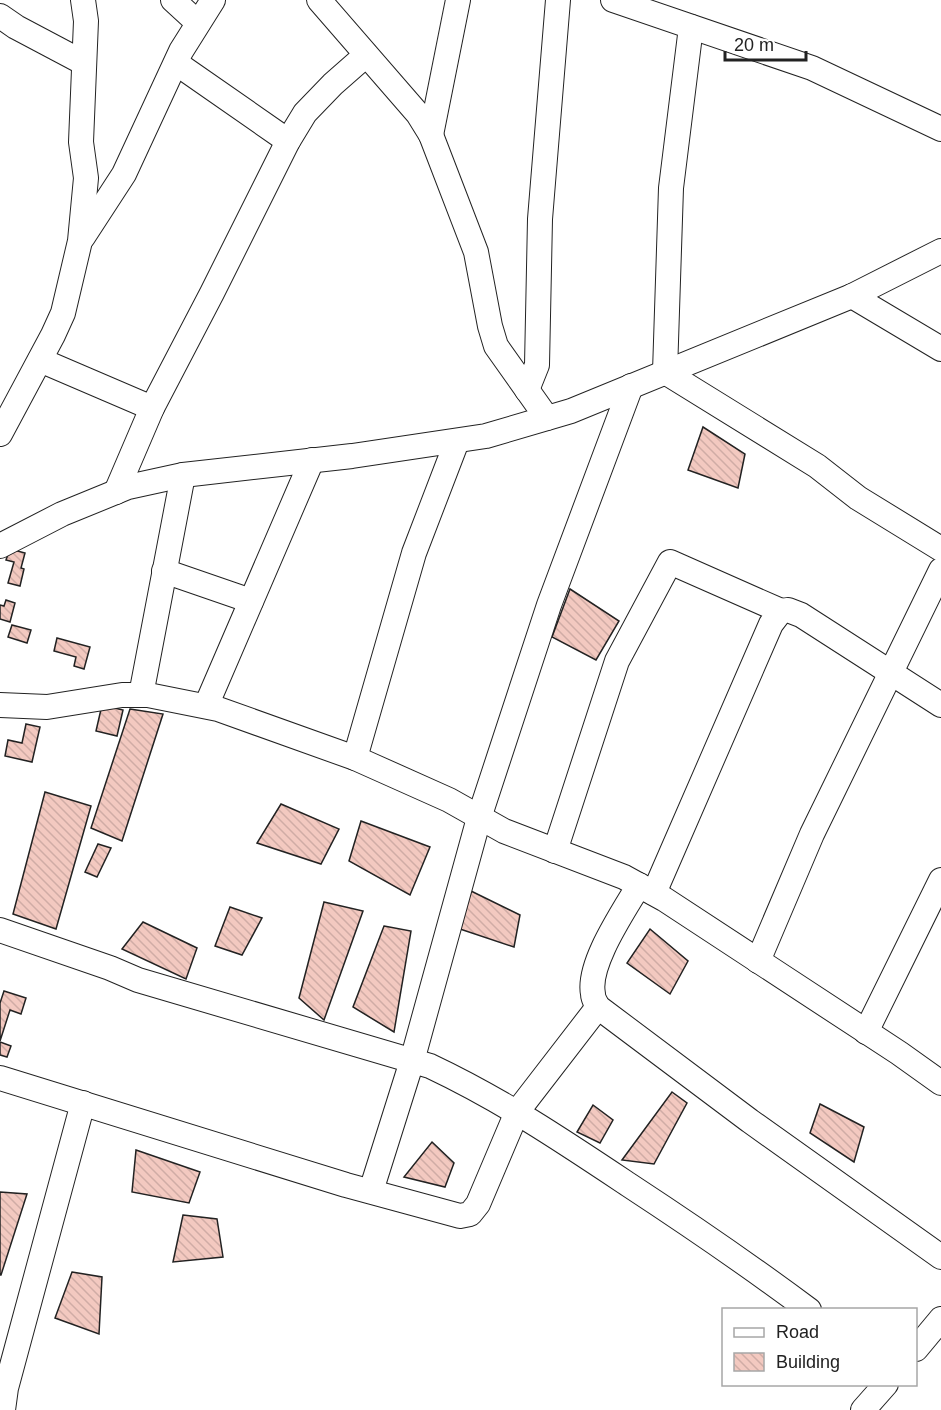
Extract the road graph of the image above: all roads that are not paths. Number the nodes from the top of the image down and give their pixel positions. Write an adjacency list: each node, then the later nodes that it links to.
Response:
1 (83, 0): 12 (street)
2 (173, 0): 9 (street)
3 (213, 0): 9 (street)
4 (319, 0): 11 (street)
5 (458, 0): 15 (street)
6 (558, 0): 24 (street)
7 (613, 0): 10 (street)
8 (0, 16): 12 (street)
9 (198, 23): 13 (street)
10 (691, 27): 14 (street); 22 (street)
11 (366, 55): 15 (street); 16 (street)
12 (84, 63): 17 (street)
13 (176, 63): 16 (street); 17 (street)
14 (941, 129)
15 (431, 135): 24 (street)
16 (288, 141): 25 (street)
17 (80, 241): 21 (street)
18 (941, 251): 19 (street)
19 (852, 296): 20 (street); 22 (street)
20 (941, 349)
21 (40, 360): 25 (street); 27 (street)
22 (665, 372): 23 (street); 33 (street)
23 (631, 386): 26 (street); 44 (street)
24 (527, 390): 26 (street)
25 (152, 408): 31 (street)
26 (547, 418): 28 (street)
27 (0, 434)
28 (457, 441): 29 (street); 43 (street)
29 (312, 460): 30 (street); 36 (street)
30 (183, 475): 31 (street); 35 (street)
31 (116, 492): 32 (street)
32 (0, 546)
33 (941, 549)
34 (941, 570): 38 (street)
35 (164, 571): 36 (street); 39 (street)
36 (251, 601): 42 (street)
37 (781, 611): 38 (street); 45 (street); 47 (street)
38 (890, 672): 41 (street); 49 (street)
39 (141, 695): 40 (street); 42 (street)
40 (0, 705)
41 (941, 705)
42 (206, 706): 43 (street)
43 (355, 758): 44 (street)
44 (479, 818): 45 (street); 52 (street)
45 (555, 851): 47 (street)
46 (941, 880): 51 (street)
47 (646, 889): 49 (street); 50 (street)
48 (0, 930): 52 (street)
49 (758, 961): 51 (street)
50 (598, 1007): 56 (street); 58 (street)
51 (866, 1032): 54 (street)
52 (412, 1061): 56 (street); 57 (street)
53 (0, 1078): 55 (street)
54 (941, 1083)
55 (83, 1102): 57 (street); 63 (street)
56 (517, 1112): 57 (street); 59 (street)
57 (371, 1191)
58 (941, 1257)
59 (806, 1308)
60 (941, 1319): 61 (street)
61 (917, 1347)
62 (884, 1386): 64 (street)
63 (3, 1410)
64 (863, 1410)

